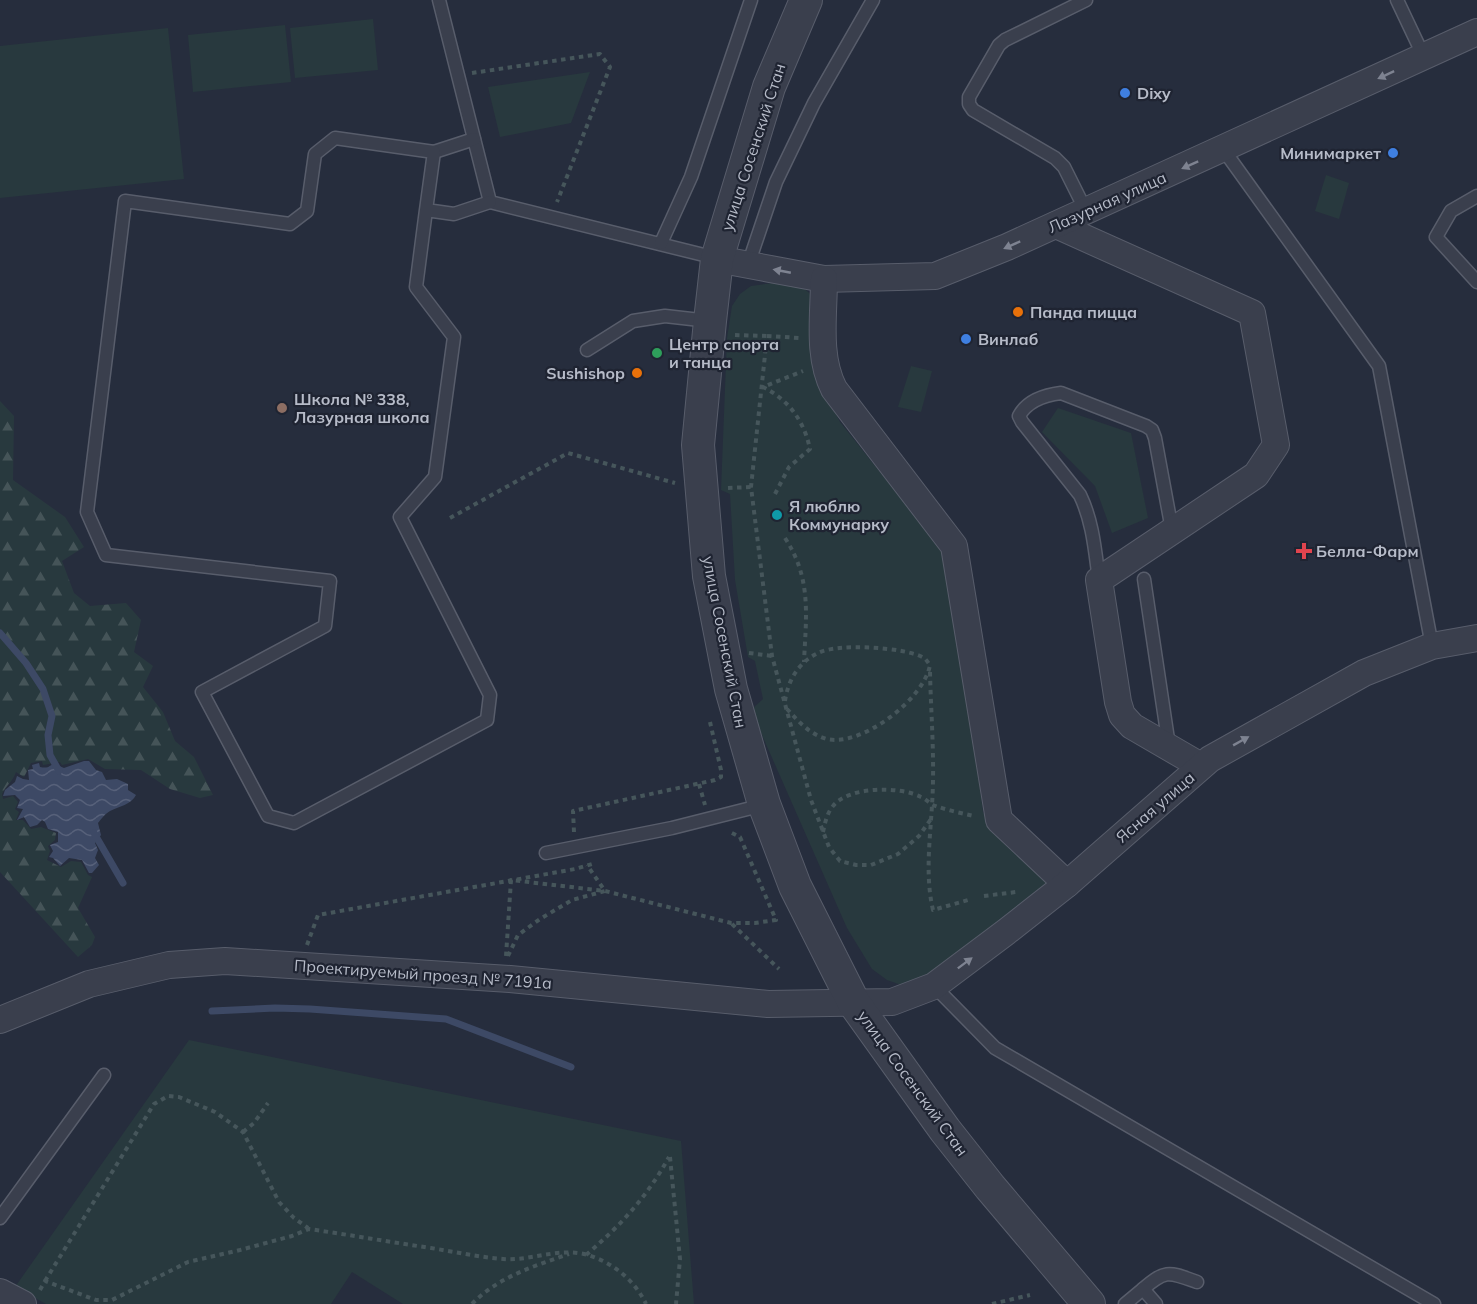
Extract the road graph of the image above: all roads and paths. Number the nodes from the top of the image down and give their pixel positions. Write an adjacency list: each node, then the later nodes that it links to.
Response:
1 (439, 0): 9 (lane)
2 (751, 0): 19 (lane)
3 (806, 0): 20 (street, улица Сосенский Стан)
4 (873, 0): 21 (lane)
5 (1086, 0): 16 (lane)
6 (1397, 0): 8 (lane)
7 (1473, 37): 8 (street, Лазурная улица)
8 (1424, 57): 11 (street, Лазурная улица, one-way to 11)
9 (458, 75): 10 (lane); 17 (path)
10 (474, 139): 12 (lane); 14 (lane)
11 (1223, 149): 16 (street, Лазурная улица, one-way to 16); 40 (lane)
12 (435, 152): 15 (lane); 15 (lane)
13 (1477, 196): 23 (lane)
14 (490, 202): 15 (lane); 17 (lane)
15 (426, 210)
16 (1086, 211): 18 (street, Лазурная улица)
17 (552, 217): 19 (lane)
18 (1056, 225): 22 (street, Лазурная улица, one-way to 22); 35 (street)
19 (661, 243): 20 (lane)
20 (717, 259): 21 (street, Лазурная улица); 24 (street, улица Сосенский Стан)
21 (748, 265): 22 (street, Лазурная улица, one-way to 21)
22 (824, 279): 58 (street)
23 (1477, 282)
24 (710, 321): 28 (lane); 31 (street, улица Сосенский Стан)
25 (767, 336): 26 (path); 27 (path); 30 (path)
26 (806, 339)
27 (732, 346)
28 (587, 350)
29 (809, 369): 30 (path)
30 (763, 387): 32 (path); 33 (path)
31 (714, 484): 32 (path); 34 (path); 47 (street, улица Сосенский Стан)
32 (751, 487): 43 (path)
33 (775, 494)
34 (450, 518)
35 (1172, 530): 38 (street); 38 (lane)
36 (785, 538): 41 (path)
37 (1144, 579): 45 (lane)
38 (1099, 580): 45 (street)
39 (1477, 638): 40 (street, Ясная улица)
40 (1432, 646): 46 (street, Ясная улица, one-way to 40)
41 (804, 663): 42 (path); 43 (path)
42 (930, 665): 43 (path); 48 (path)
43 (786, 706): 52 (path)
44 (709, 718): 53 (path)
45 (1170, 747): 46 (street)
46 (1201, 766): 58 (street, Ясная улица)
47 (764, 804): 53 (lane); 65 (street, улица Сосенский Стан)
48 (932, 805): 49 (path); 50 (path); 52 (path)
49 (981, 818)
50 (931, 819): 52 (path); 60 (path)
51 (726, 830): 61 (path)
52 (823, 833)
53 (575, 847): 54 (lane)
54 (546, 853)
55 (598, 862): 56 (path)
56 (587, 865): 57 (path); 59 (path)
57 (511, 880): 59 (path); 59 (path); 62 (path)
58 (1067, 884): 64 (street, Ясная улица, one-way to 58)
59 (605, 891): 61 (path)
60 (968, 900)
61 (731, 923): 63 (path)
62 (303, 953)
63 (779, 969)
64 (934, 986): 65 (street, Ясная улица); 87 (lane)
65 (854, 1003): 66 (street, Проектируемый проезд № 7191а); 84 (street, улица Сосенский Стан)
66 (0, 1020)
67 (104, 1075): 70 (lane)
68 (268, 1103): 69 (path)
69 (243, 1132): 71 (path); 74 (path)
70 (0, 1218)
71 (309, 1229): 72 (path); 74 (path)
72 (573, 1252): 73 (path); 80 (path)
73 (586, 1255): 81 (path); 82 (path)
74 (45, 1281): 79 (path)
75 (1197, 1282): 76 (lane)
76 (1143, 1289): 85 (lane); 86 (lane)
77 (0, 1292): 79 (street)
78 (1030, 1295): 83 (path)
79 (30, 1300)
80 (472, 1304)
81 (646, 1304)
82 (676, 1304)
83 (992, 1304)
84 (1089, 1304)
85 (1125, 1304)
86 (1156, 1304)
87 (1434, 1304)

